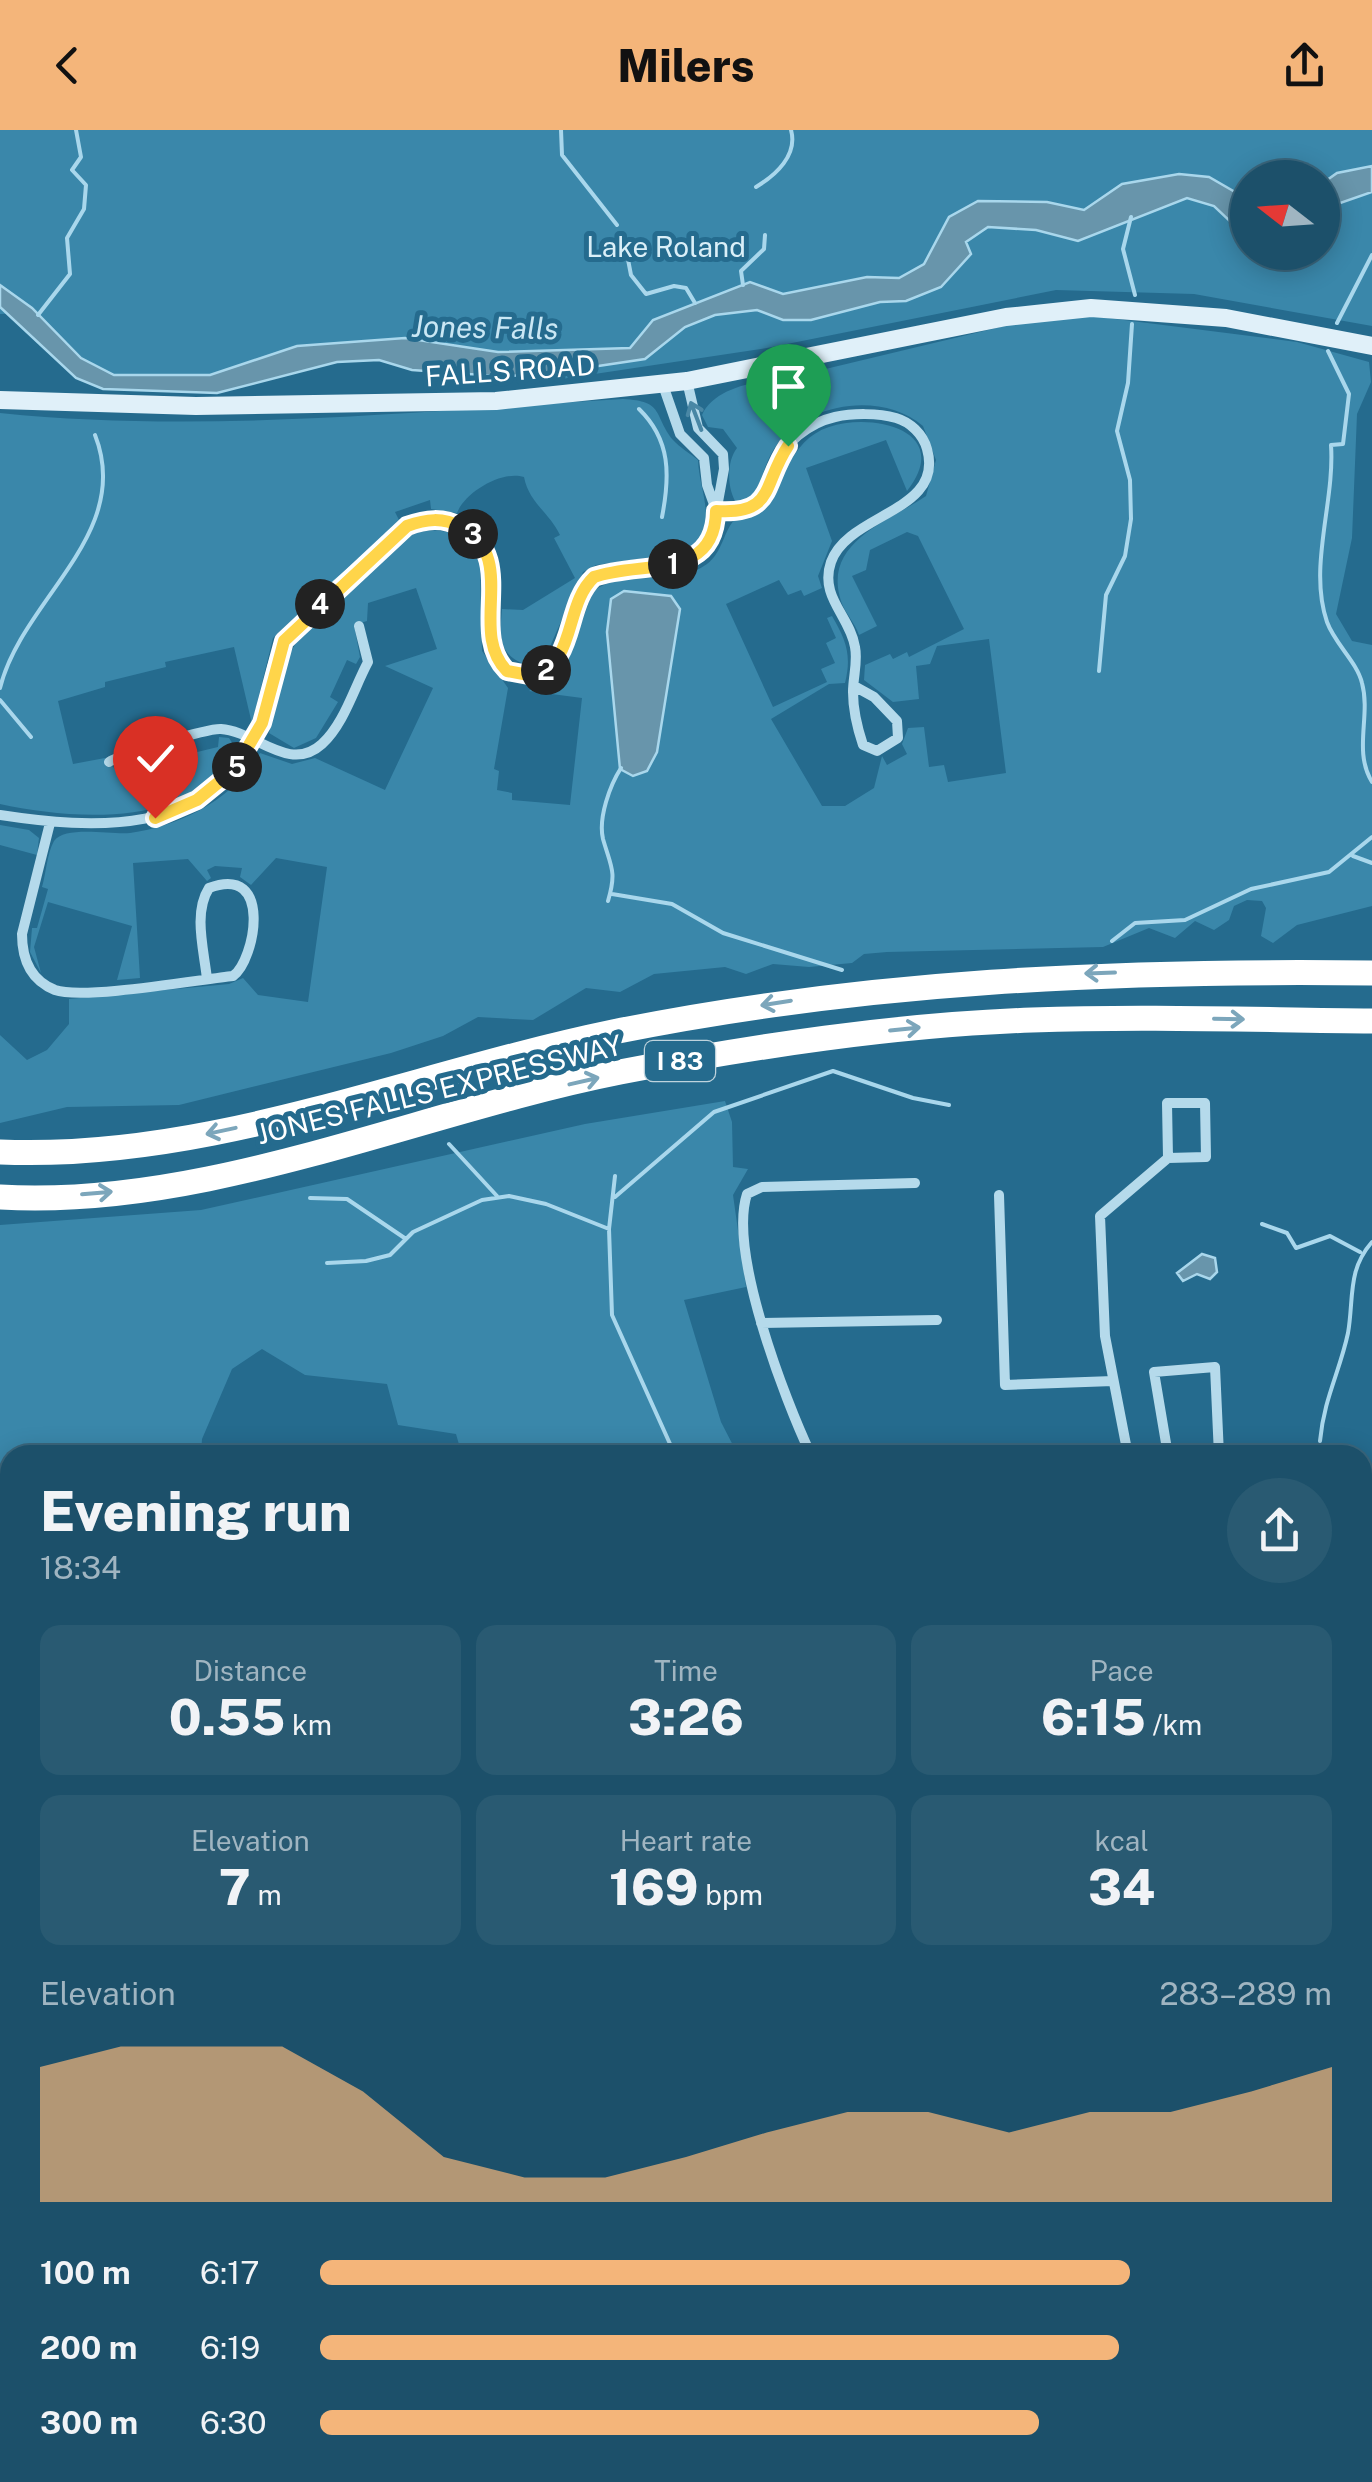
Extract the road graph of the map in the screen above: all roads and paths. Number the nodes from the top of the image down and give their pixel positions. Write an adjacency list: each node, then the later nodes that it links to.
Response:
1 (1372, 346): 2 (main road, FALLS ROAD)
2 (687, 381): 3 (main road, FALLS ROAD); 5 (street, one-way to 2)
3 (663, 384): 4 (main road, FALLS ROAD); 5 (street)
4 (0, 400)
5 (716, 511): 7 (street); 8 (street)
6 (359, 626): 8 (street)
7 (854, 686): 7 (street)
8 (254, 741): 9 (street); 11 (street)
9 (109, 762)
10 (0, 815): 11 (street)
11 (50, 823): 13 (street)
12 (1372, 973): 15 (highway, JONES FALLS EXPRESSWAY / I 83, one-way to 15)
13 (207, 979): 13 (street)
14 (1372, 1021): 19 (highway, JONES FALLS EXPRESSWAY / I 83, one-way to 14)
15 (0, 1152)
16 (1168, 1158): 16 (street); 22 (street)
17 (915, 1183): 21 (street)
18 (999, 1194): 22 (street)
19 (0, 1197)
20 (937, 1320): 21 (street)
21 (760, 1324): 23 (street)
22 (1112, 1381): 24 (street)
23 (806, 1445)
24 (1126, 1445)
25 (1166, 1445): 26 (street)
26 (1219, 1445)

